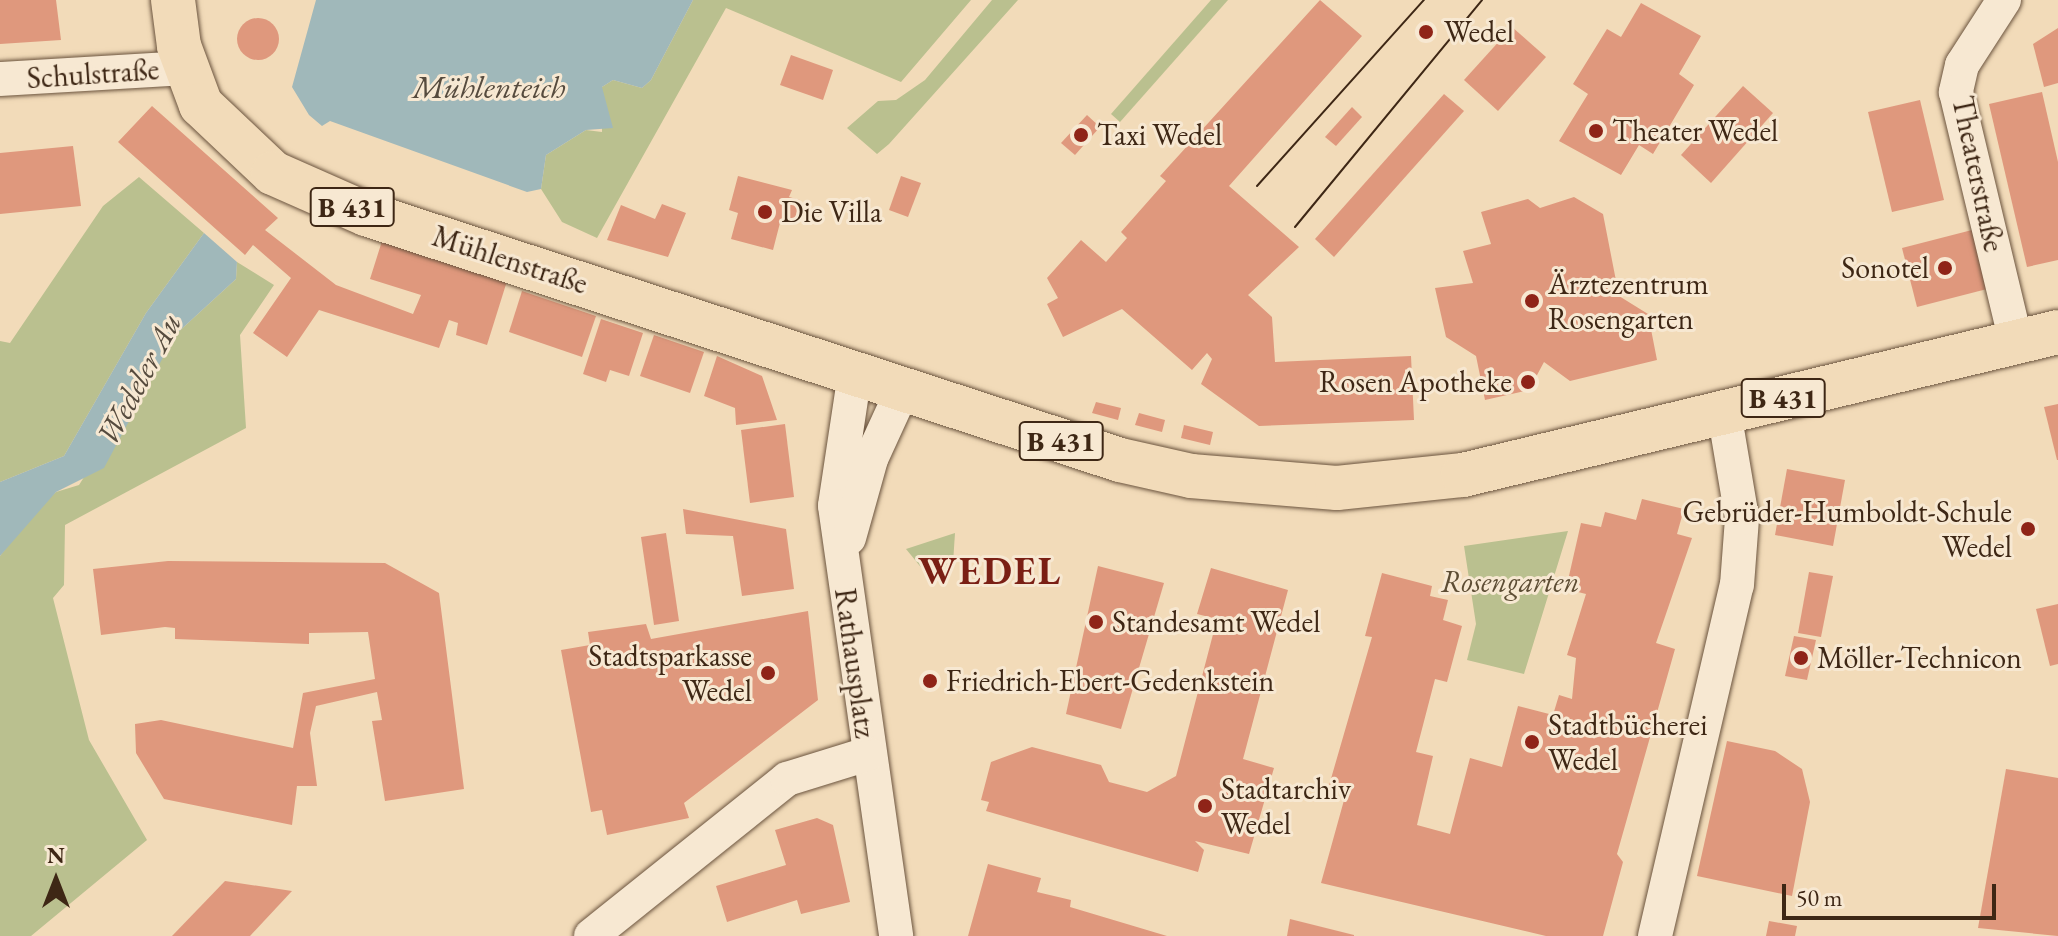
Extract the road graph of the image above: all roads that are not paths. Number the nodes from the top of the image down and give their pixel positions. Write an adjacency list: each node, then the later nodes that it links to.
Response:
1 (173, 0): 3 (main road, Mühlenstraße / B 431)
2 (2005, 5): 6 (street, Theaterstraße)
3 (186, 68): 4 (street, Schulstraße); 7 (main road, Mühlenstraße / B 431)
4 (0, 79)
5 (2058, 332): 6 (main road, B 431)
6 (2016, 342): 9 (main road, B 431)
7 (855, 373): 8 (main road, Mühlenstraße / B 431); 10 (street, Rathausplatz)
8 (903, 389): 9 (main road, B 431); 10 (street, Rathausplatz)
9 (1724, 412): 14 (street)
10 (842, 573): 11 (street, Rathausplatz)
11 (868, 754): 12 (street); 13 (street, Rathausplatz)
12 (591, 936)
13 (896, 936)
14 (1655, 936)

